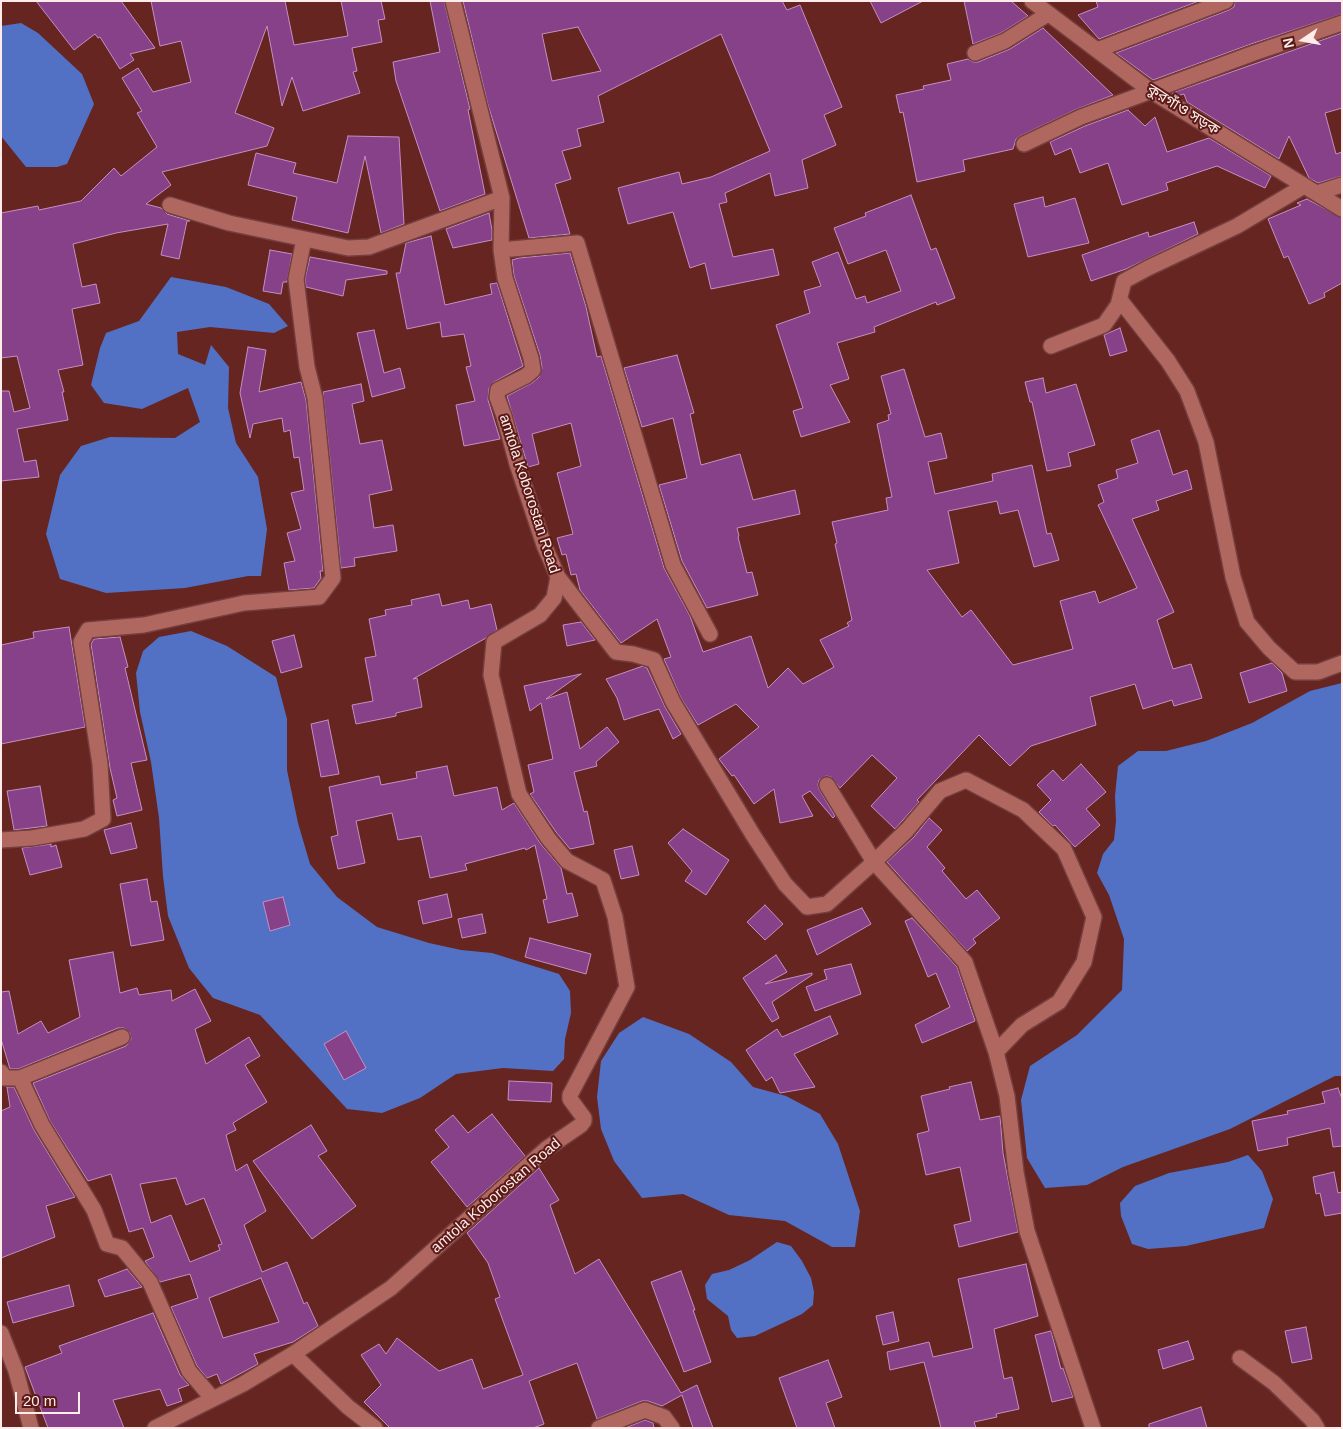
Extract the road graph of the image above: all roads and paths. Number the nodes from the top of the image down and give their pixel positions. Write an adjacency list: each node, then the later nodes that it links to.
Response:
1 (453, 1): 12 (street, amtola Koborostan Road)
2 (1032, 1): 4 (street, কুরগাঁও সড়ক)
3 (1226, 1): 6 (street)
4 (1048, 14): 6 (street, কুরগাঁও সড়ক); 7 (street)
5 (1342, 23): 8 (street)
6 (1097, 50): 8 (street, কুরগাঁও সড়ক)
7 (975, 53)
8 (1151, 91): 9 (street); 11 (street, কুরগাঁও সড়ক)
9 (1024, 144)
10 (1342, 185): 11 (street)
11 (1310, 189): 14 (street, কুরগাঁও সড়ক); 17 (street)
12 (502, 198): 15 (street); 16 (street, amtola Koborostan Road)
13 (170, 205): 15 (street)
14 (1342, 209)
15 (304, 239): 23 (street)
16 (501, 250): 19 (street, amtola Koborostan Road); 20 (street)
17 (1120, 300): 18 (street); 21 (street)
18 (1051, 346)
19 (558, 577): 24 (street); 30 (street, amtola Koborostan Road)
20 (710, 634)
21 (1342, 663)
22 (827, 785): 24 (street)
23 (1, 840)
24 (874, 862): 26 (street); 26 (street)
25 (122, 1037): 28 (street)
26 (996, 1052): 38 (street)
27 (1, 1072): 28 (street)
28 (20, 1078): 32 (street)
29 (1, 1333): 33 (street)
30 (293, 1354): 32 (street); 35 (street)
31 (1240, 1358): 39 (street)
32 (213, 1399): 34 (street)
33 (31, 1428)
34 (155, 1428)
35 (375, 1428)
36 (599, 1428): 37 (street)
37 (672, 1428)
38 (1093, 1428)
39 (1317, 1428)

